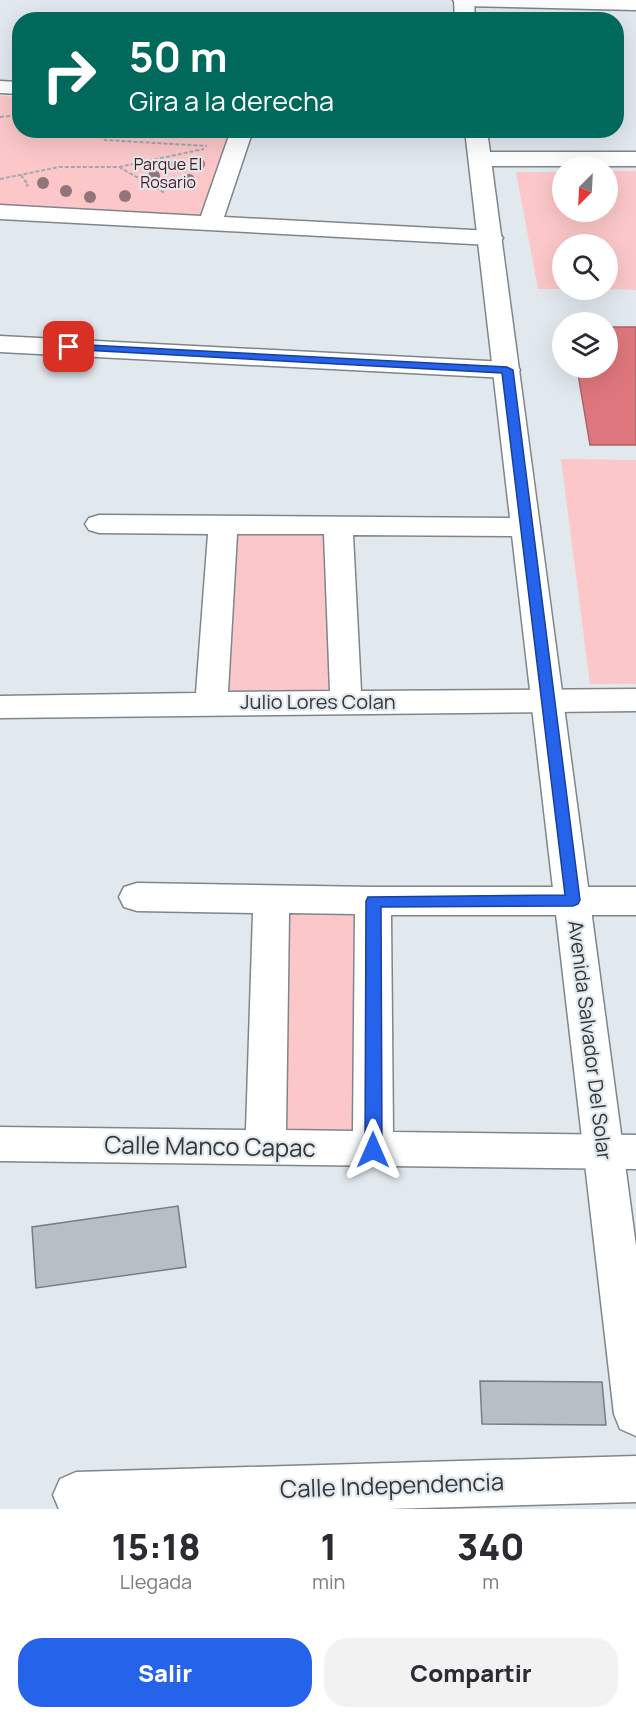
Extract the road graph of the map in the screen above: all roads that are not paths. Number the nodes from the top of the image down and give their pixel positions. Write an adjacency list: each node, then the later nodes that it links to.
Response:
1 (463, 0): 2 (main road)
2 (506, 0): 3 (main road)
3 (636, 4)
4 (239, 138): 8 (main road)
5 (479, 145): 6 (main road); 9 (main road, Avenida Salvador Del Solar)
6 (636, 159)
7 (0, 212): 8 (main road)
8 (210, 224): 9 (main road)
9 (490, 238): 11 (main road, Avenida Salvador Del Solar)
10 (0, 344): 11 (main road)
11 (507, 370): 15 (main road, Avenida Salvador Del Solar)
12 (99, 524): 13 (main road)
13 (223, 525): 14 (main road); 18 (main road)
14 (338, 525): 15 (main road); 19 (main road)
15 (526, 527): 17 (main road, Avenida Salvador Del Solar)
16 (636, 700): 17 (main road, Julio Lores Colan)
17 (548, 701): 19 (main road, Julio Lores Colan); 23 (main road, Avenida Salvador Del Solar)
18 (211, 702): 19 (main road, Julio Lores Colan); 20 (main road, Julio Lores Colan)
19 (346, 703)
20 (0, 707)
21 (137, 897): 22 (main road)
22 (271, 900): 24 (main road); 27 (main road)
23 (573, 900): 24 (main road); 25 (main road); 29 (main road, Avenida Salvador Del Solar)
24 (373, 901): 28 (main road)
25 (636, 901)
26 (0, 1144): 27 (main road, Calle Manco Capac)
27 (266, 1148): 28 (main road, Calle Manco Capac)
28 (373, 1150): 29 (main road, Calle Manco Capac)
29 (620, 1151): 30 (main road, Avenida Salvador Del Solar)
30 (636, 1414)
31 (636, 1479): 32 (main road, Calle Independencia)
32 (76, 1495)

